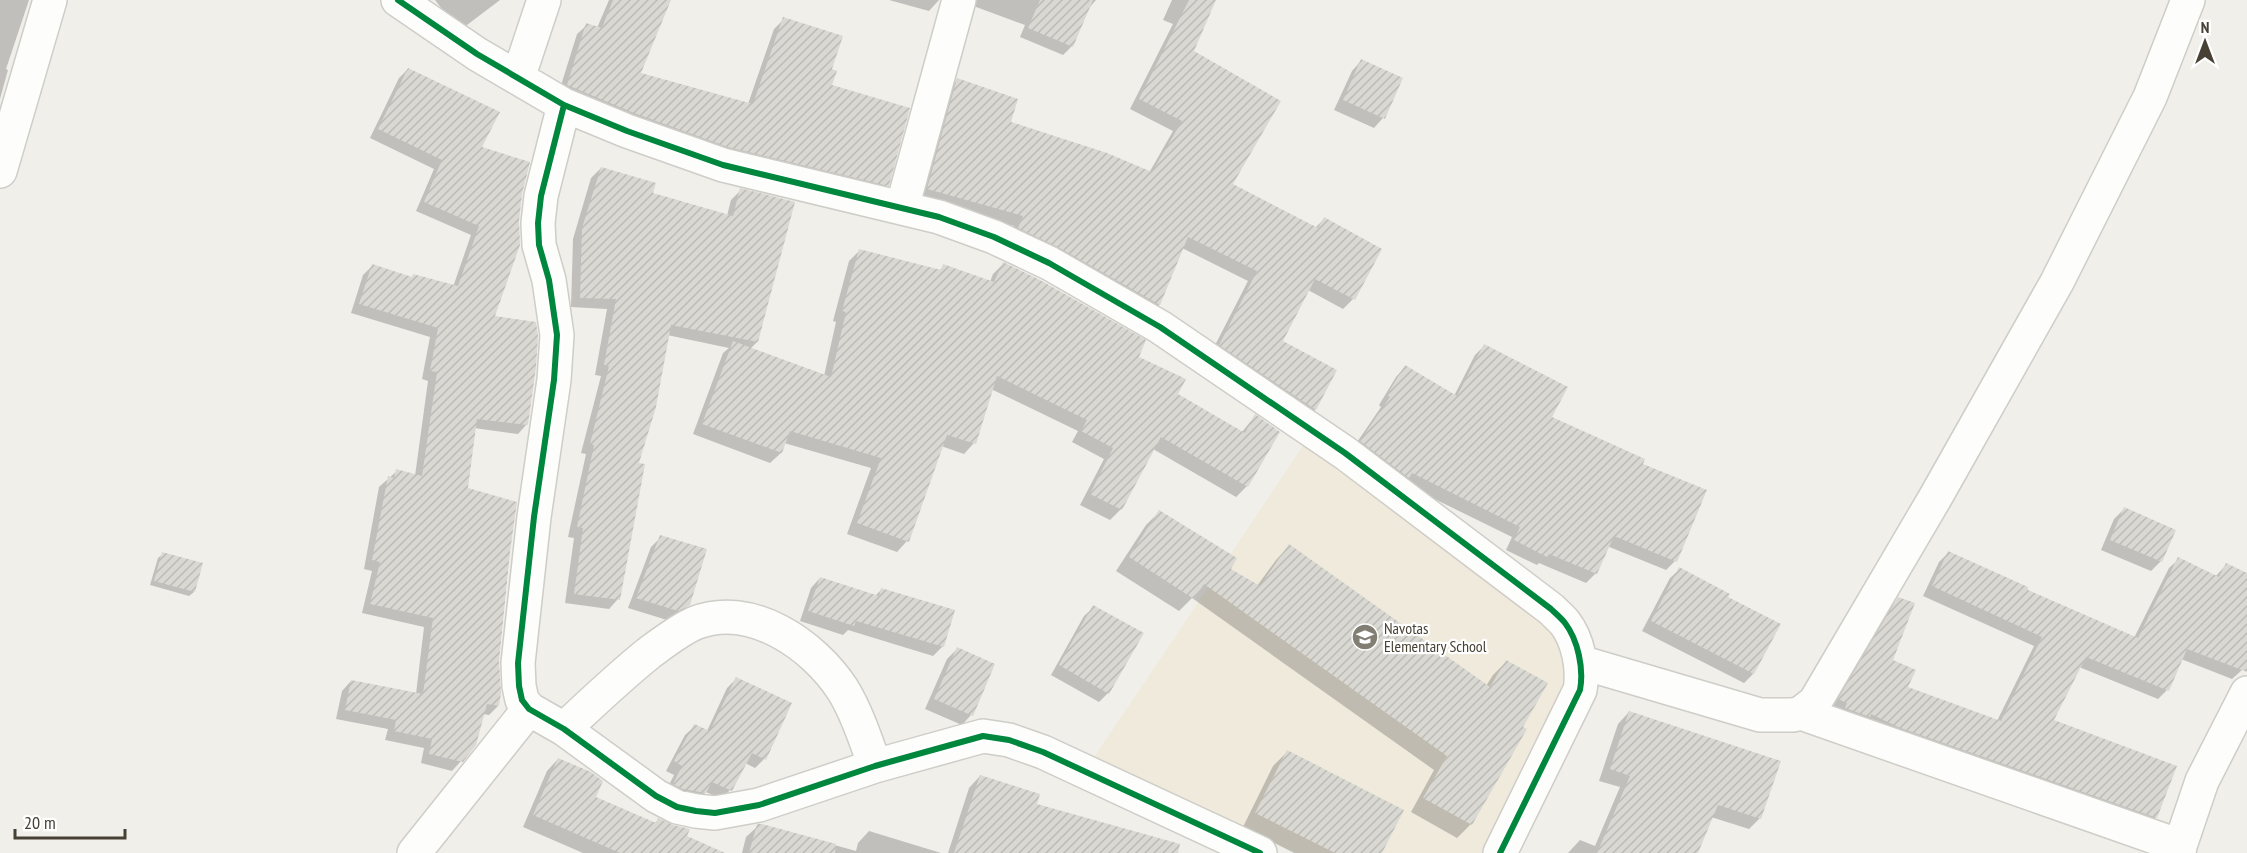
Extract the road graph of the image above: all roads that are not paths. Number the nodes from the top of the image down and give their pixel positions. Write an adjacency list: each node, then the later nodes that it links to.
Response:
1 (50, 0): 8 (street)
2 (398, 0): 6 (street)
3 (544, 0): 6 (street)
4 (959, 0): 9 (street)
5 (2188, 0): 13 (street)
6 (518, 78): 7 (street)
7 (564, 105): 9 (street); 12 (street)
8 (0, 171)
9 (902, 208): 10 (street)
10 (1580, 662): 13 (street); 19 (street)
11 (2247, 693): 16 (street)
12 (529, 709): 14 (street); 17 (street)
13 (1801, 713): 16 (street)
14 (564, 729): 15 (street); 15 (street)
15 (875, 766): 18 (street)
16 (2179, 850)
17 (414, 853)
18 (1260, 853)
19 (1500, 853)

